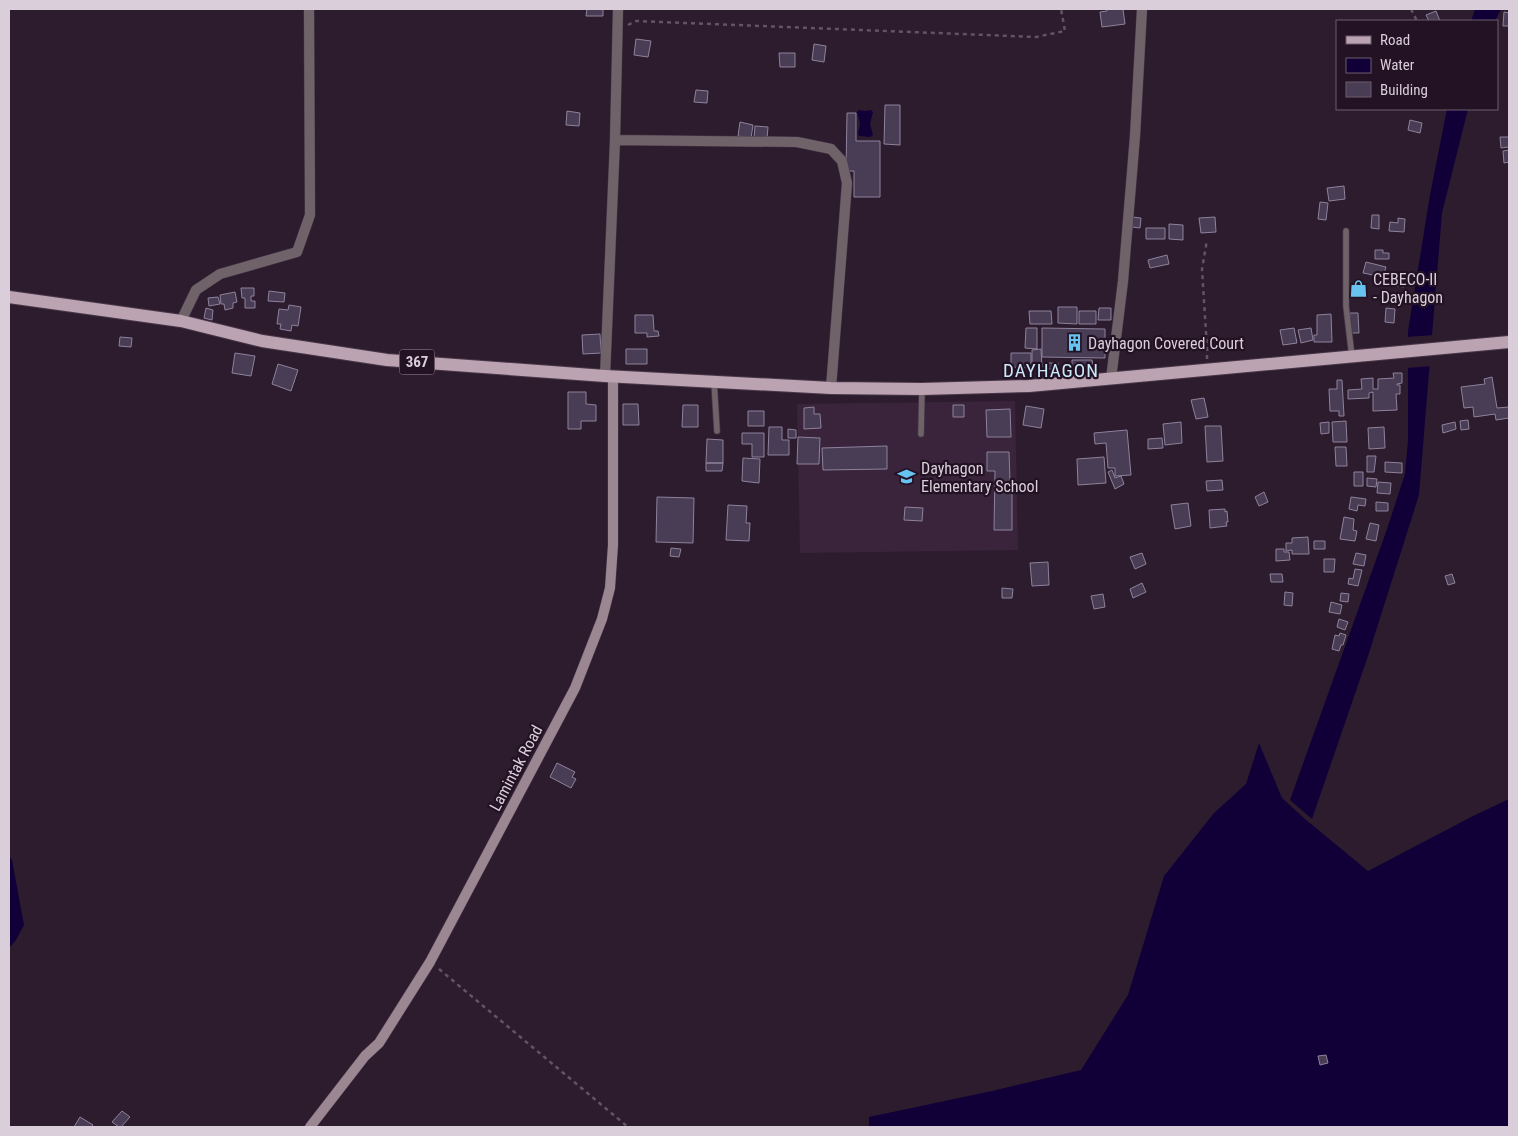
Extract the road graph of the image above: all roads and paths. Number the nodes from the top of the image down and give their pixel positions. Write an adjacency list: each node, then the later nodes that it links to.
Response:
1 (309, 9): 10 (street)
2 (618, 9): 5 (street)
3 (1061, 9): 5 (path)
4 (1142, 9): 15 (street)
5 (617, 30): 6 (street)
6 (615, 140): 14 (street); 17 (street)
7 (1346, 231): 12 (lane)
8 (1208, 240): 13 (path)
9 (9, 297): 10 (main road, 367)
10 (181, 321): 14 (main road, 367)
11 (1509, 342): 12 (main road, 367)
12 (1352, 356): 13 (main road, 367)
13 (1206, 370): 15 (main road, 367)
14 (609, 376): 16 (main road, 367); 21 (main road, Lamintak Road)
15 (1111, 379): 18 (main road, 367)
16 (714, 381): 17 (main road, 367); 19 (lane)
17 (831, 388): 18 (main road, 367)
18 (922, 389): 20 (lane)
19 (717, 431)
20 (921, 434)
21 (430, 962): 22 (main road, Lamintak Road); 23 (path)
22 (310, 1127)
23 (628, 1127)

